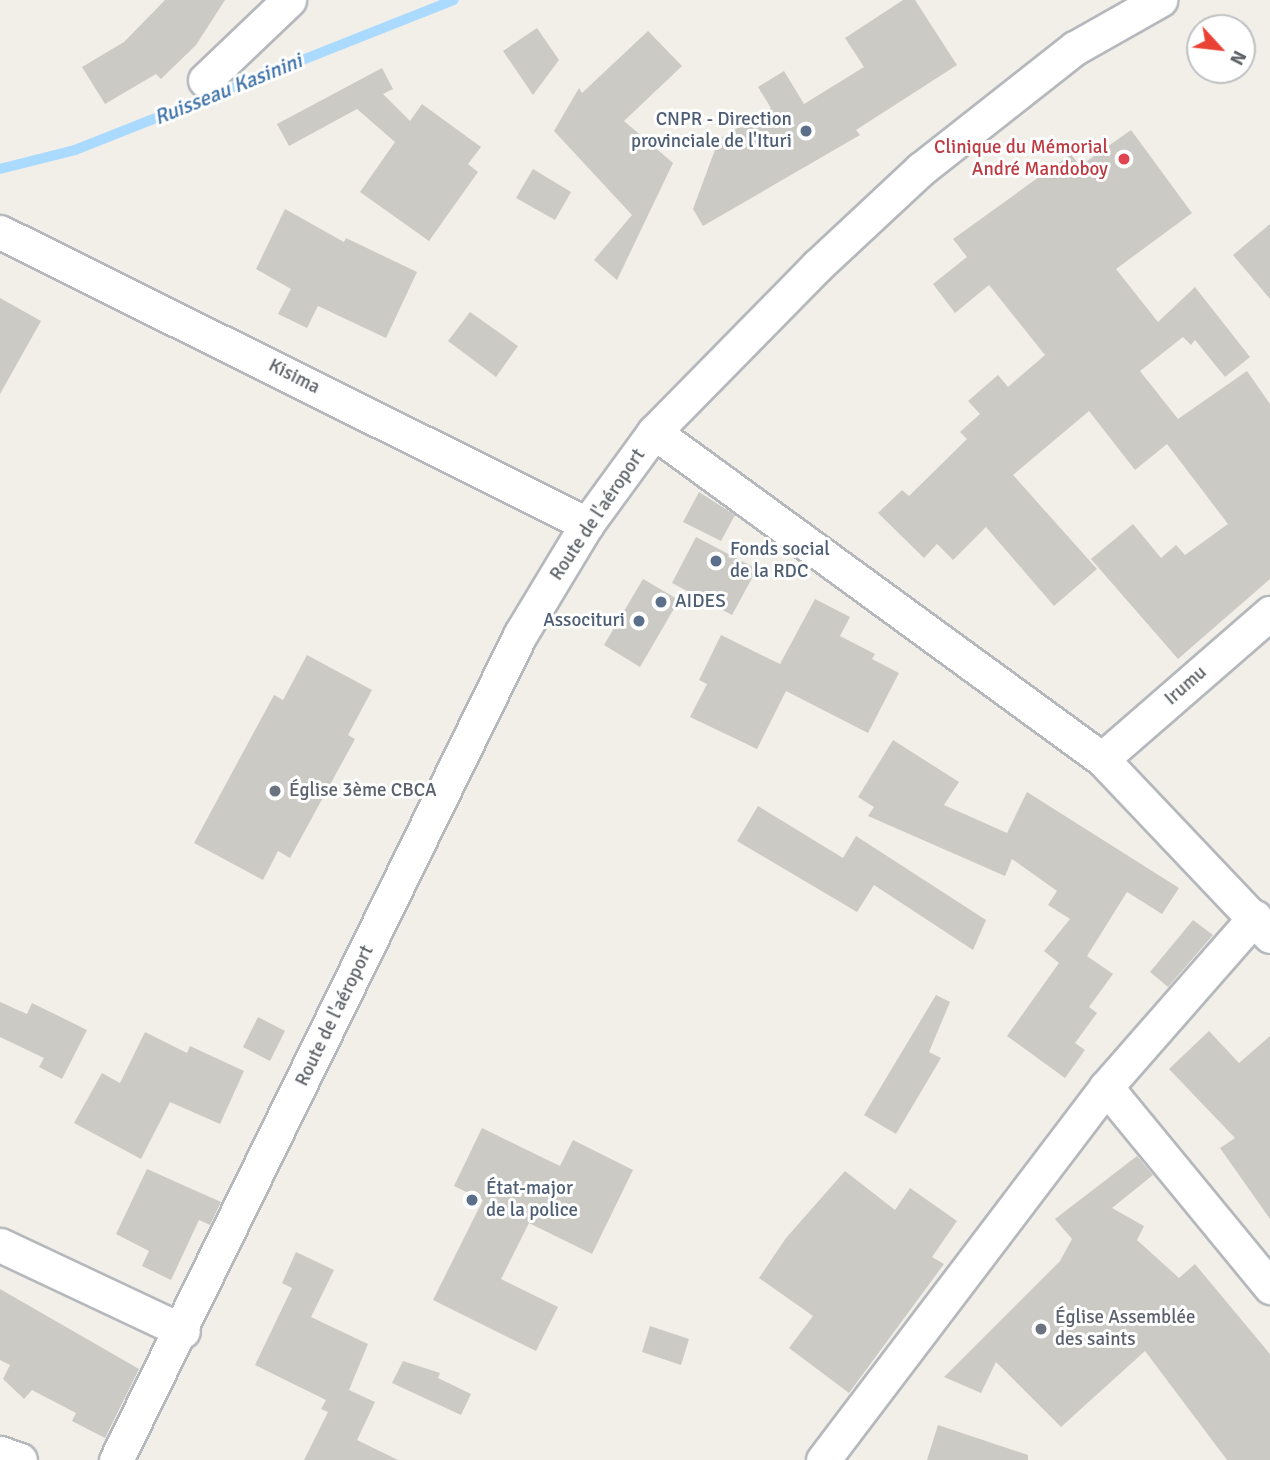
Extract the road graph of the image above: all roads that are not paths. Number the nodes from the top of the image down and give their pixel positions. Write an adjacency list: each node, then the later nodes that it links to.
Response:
1 (289, 0): 3 (street)
2 (1160, 0): 5 (street, Route de l'aéroport)
3 (205, 80)
4 (0, 232): 6 (street, Kisima)
5 (654, 432): 6 (street, Route de l'aéroport); 8 (street)
6 (587, 524): 13 (street, Route de l'aéroport)
7 (1270, 613): 8 (street, Irumu)
8 (1102, 759): 9 (street)
9 (1262, 927): 10 (street)
10 (1106, 1087): 12 (street); 15 (street)
11 (0, 1245): 13 (street)
12 (1270, 1287)
13 (183, 1331): 17 (street, Route de l'aéroport)
14 (0, 1453): 16 (street)
15 (829, 1458)
16 (20, 1460)
17 (117, 1460)

